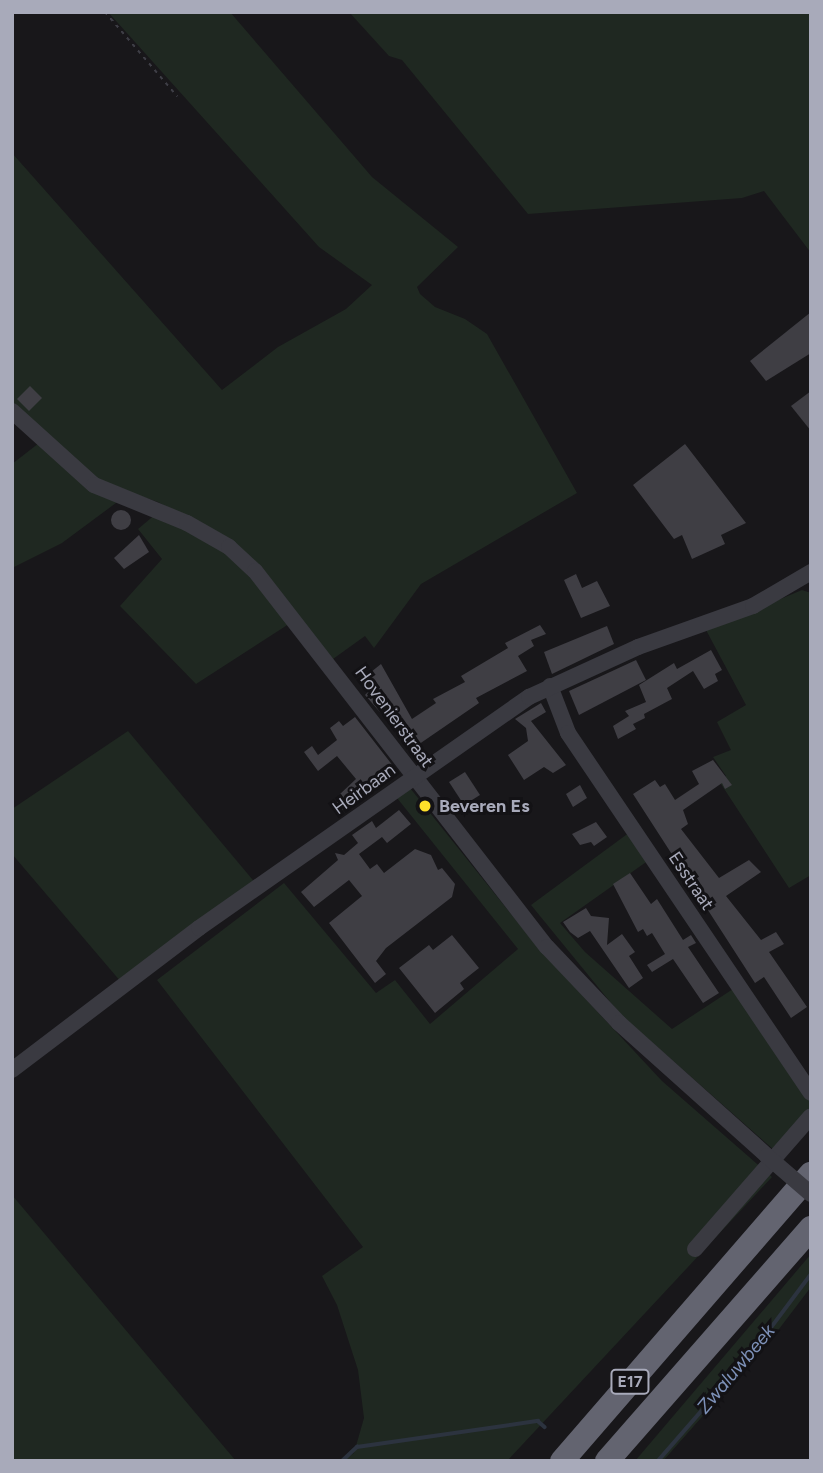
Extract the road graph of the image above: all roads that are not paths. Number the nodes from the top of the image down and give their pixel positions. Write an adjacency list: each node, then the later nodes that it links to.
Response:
1 (12, 411): 4 (street, Hovenierstraat)
2 (809, 576): 3 (street, Heirbaan)
3 (550, 686): 4 (street, Heirbaan); 6 (street, Esstraat)
4 (414, 776): 5 (street, Heirbaan); 9 (street, Hovenierstraat, bridge)
5 (12, 1070)
6 (811, 1093)
7 (811, 1116): 11 (street)
8 (811, 1174): 12 (highway, E17)
9 (811, 1194)
10 (811, 1228): 13 (highway, E17)
11 (695, 1249)
12 (562, 1461)
13 (607, 1461)

